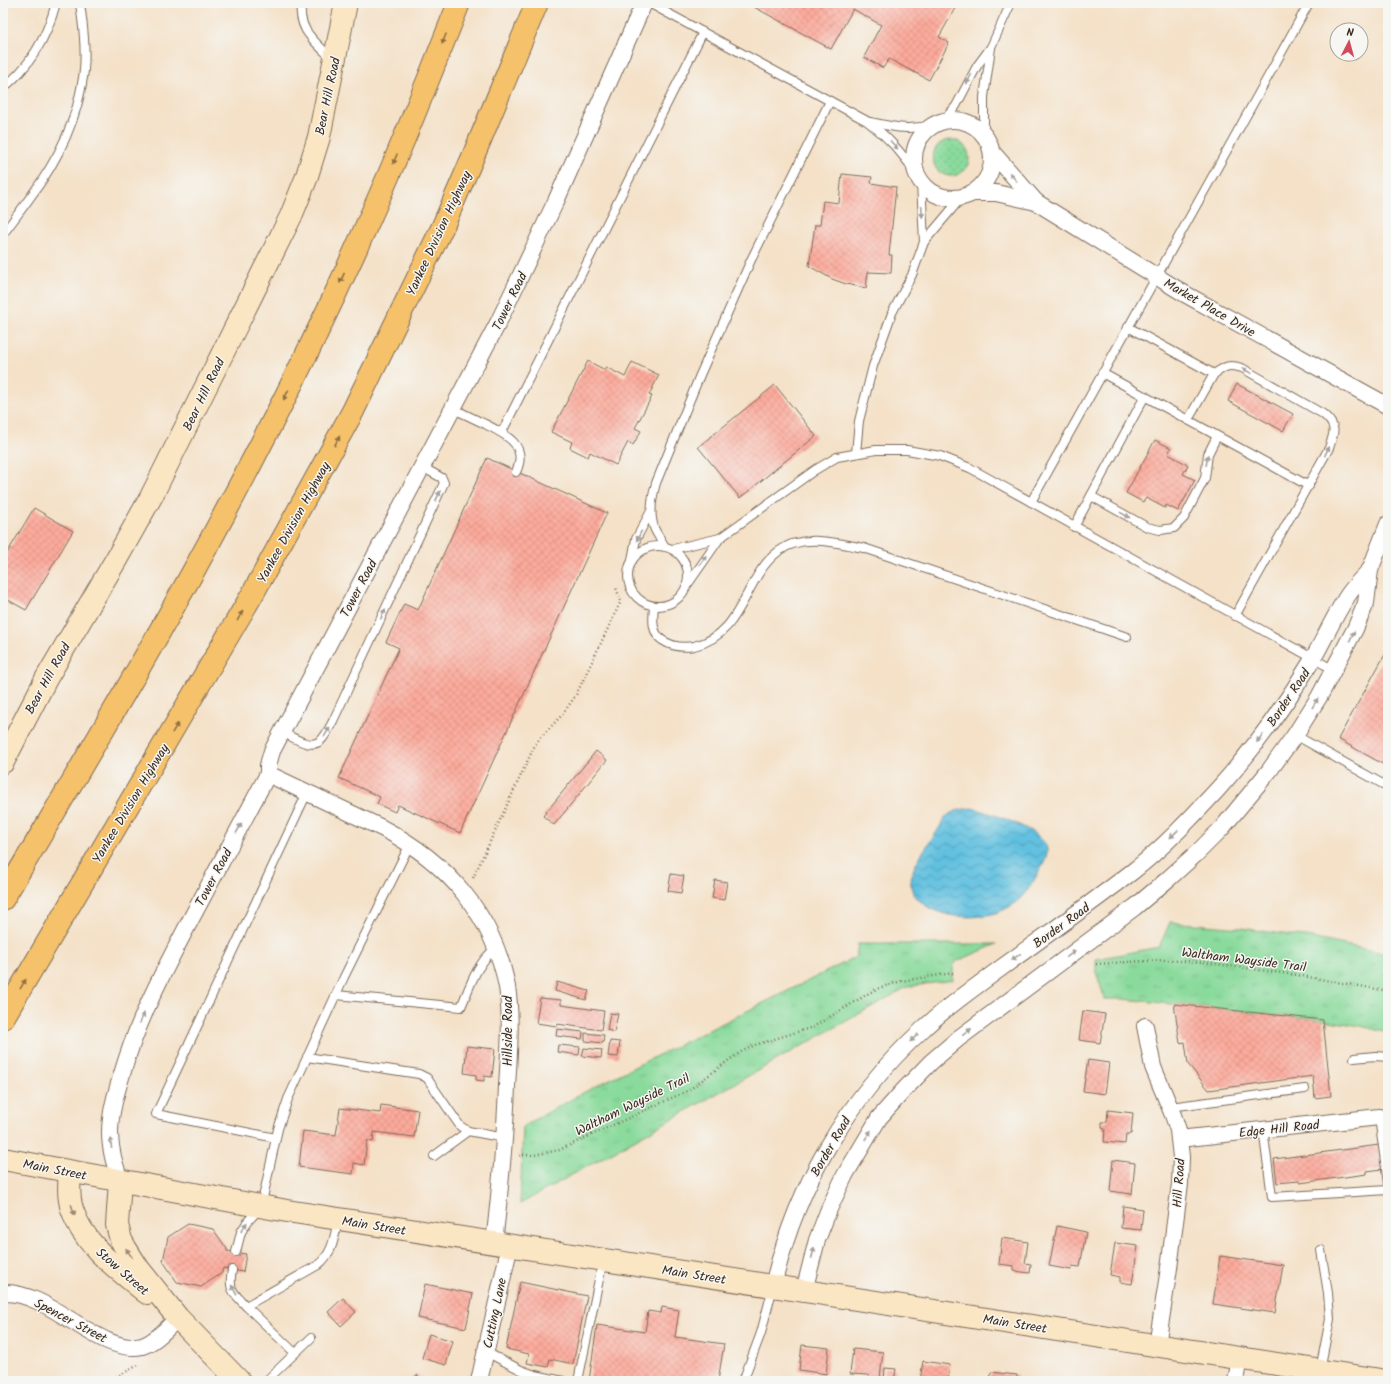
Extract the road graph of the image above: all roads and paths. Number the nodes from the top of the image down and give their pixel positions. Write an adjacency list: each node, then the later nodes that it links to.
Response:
1 (56, 3): 14 (lane)
2 (80, 3): 23 (lane)
3 (301, 3): 13 (lane)
4 (346, 3): 13 (main road, Bear Hill Road)
5 (459, 3): 63 (highway, one-way to 63)
6 (536, 3): 69 (highway, Yankee Division Highway, one-way to 6)
7 (644, 3): 31 (street, Tower Road)
8 (649, 3): 11 (lane)
9 (1011, 3): 12 (lane)
10 (1309, 3): 25 (lane)
11 (703, 32): 15 (lane); 33 (lane)
12 (991, 47): 17 (lane, one-way to 17); 18 (lane)
13 (334, 61): 57 (main road, Bear Hill Road)
14 (3, 88)
15 (830, 101): 16 (lane); 41 (lane)
16 (867, 122): 17 (lane); 20 (lane, one-way to 20)
17 (938, 123): 18 (street); 20 (street)
18 (984, 135): 19 (street)
19 (992, 152): 21 (street); 22 (street, Market Place Drive, one-way to 19)
20 (918, 177): 21 (street); 24 (lane, one-way to 24)
21 (966, 195): 22 (street, Market Place Drive); 24 (lane)
22 (1036, 202): 25 (street, Market Place Drive)
23 (3, 234)
24 (924, 242): 35 (lane)
25 (1156, 276): 26 (lane); 30 (street, Market Place Drive)
26 (1128, 327): 27 (lane); 28 (lane)
27 (1102, 373): 29 (lane); 40 (lane)
28 (1214, 374): 32 (lane); 38 (lane, one-way to 28)
29 (1145, 396): 32 (lane); 39 (lane)
30 (1388, 406)
31 (454, 409): 33 (lane); 36 (street, Tower Road)
32 (1188, 420): 34 (lane)
33 (502, 432): 37 (lane)
34 (1218, 436): 38 (lane); 39 (lane, one-way to 34)
35 (856, 453): 40 (lane); 44 (lane)
36 (422, 467): 55 (street, Tower Road); 55 (lane, one-way to 36)
37 (516, 472)
38 (1309, 486): 51 (lane)
39 (1091, 496): 43 (lane)
40 (1030, 502): 43 (lane)
41 (651, 511): 45 (lane); 46 (lane, one-way to 46)
42 (1388, 524): 47 (street, Border Road)
43 (1074, 527): 51 (lane)
44 (720, 538): 45 (lane); 48 (lane, one-way to 44)
45 (669, 548): 46 (lane); 48 (lane)
46 (631, 563): 50 (lane)
47 (1370, 570): 53 (street, Border Road); 54 (street, Border Road, one-way to 47)
48 (688, 584): 50 (lane)
49 (616, 588): 62 (path)
50 (654, 606): 52 (lane)
51 (1235, 616): 53 (lane)
52 (1127, 637)
53 (1313, 659): 54 (lane); 96 (street, Border Road, one-way to 96)
54 (1334, 670): 56 (street, Border Road, one-way to 54)
55 (282, 732): 58 (street, Tower Road)
56 (1295, 735): 59 (lane); 97 (street, Border Road, one-way to 56)
57 (3, 762)
58 (268, 774): 60 (street, Hillside Road); 86 (street, Tower Road, one-way to 58)
59 (1388, 787)
60 (307, 793): 61 (street, Hillside Road); 79 (lane)
61 (410, 844): 64 (street, Hillside Road); 68 (lane)
62 (472, 881)
63 (3, 899)
64 (495, 949): 68 (lane); 80 (street, Hillside Road)
65 (1096, 964): 67 (path, Waltham Wayside Trail)
66 (953, 973): 82 (path, Waltham Wayside Trail)
67 (1388, 991)
68 (336, 995): 71 (lane)
69 (3, 1018)
70 (1145, 1026): 75 (street, Hill Road)
71 (307, 1057): 78 (lane); 79 (lane)
72 (1388, 1057): 73 (lane)
73 (1354, 1058)
74 (1305, 1089): 75 (lane)
75 (1170, 1107): 81 (street, Hill Road)
76 (1379, 1117): 77 (street, Edge Hill Road); 87 (lane)
77 (1262, 1129): 81 (street, Edge Hill Road); 88 (lane)
78 (468, 1131): 80 (lane); 83 (lane)
79 (276, 1138): 89 (lane)
80 (505, 1138): 91 (street, Hillside Road)
81 (1179, 1139): 102 (street, Hill Road)
82 (534, 1155)
83 (434, 1156)
84 (3, 1159): 85 (main road, Main Street)
85 (70, 1172): 86 (main road, Main Street); 100 (main road, Stow Street, one-way to 100)
86 (120, 1181): 89 (main road, Main Street); 100 (main road, Stow Street, one-way to 86)
87 (1388, 1184)
88 (1388, 1190)
89 (260, 1207): 90 (main road, Main Street); 93 (lane, one-way to 89)
90 (338, 1219): 91 (main road, Main Street); 99 (lane)
91 (502, 1244): 94 (main road, Main Street); 103 (street, Cutting Lane)
92 (1321, 1250): 106 (lane)
93 (236, 1252)
94 (603, 1260): 96 (main road, Main Street); 111 (lane)
95 (232, 1270): 99 (lane, one-way to 95)
96 (773, 1286): 97 (main road, Main Street); 112 (lane)
97 (804, 1291): 102 (main road, Main Street)
98 (3, 1293): 100 (street, Spencer Street)
99 (246, 1306): 104 (lane)
100 (178, 1318): 107 (main road, Stow Street)
101 (311, 1338): 104 (lane)
102 (1156, 1345): 105 (main road, Main Street)
103 (486, 1352): 109 (street, Cutting Lane); 110 (lane)
104 (295, 1354): 108 (lane)
105 (1240, 1358): 106 (main road, Main Street); 113 (street)
106 (1320, 1370): 114 (main road, Main Street)
107 (235, 1380)
108 (266, 1381)
109 (479, 1381)
110 (564, 1381)
111 (578, 1381)
112 (743, 1381)
113 (1236, 1381)
114 (1387, 1381)

